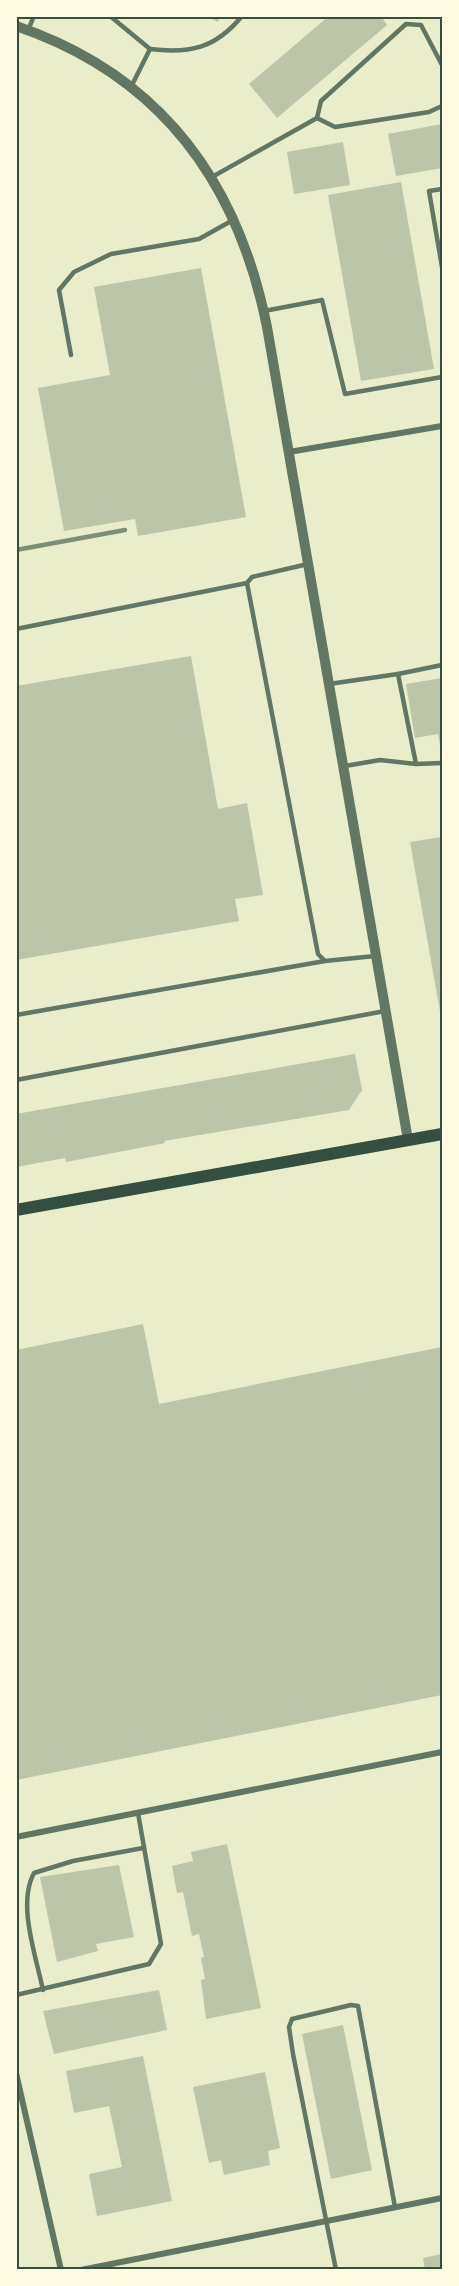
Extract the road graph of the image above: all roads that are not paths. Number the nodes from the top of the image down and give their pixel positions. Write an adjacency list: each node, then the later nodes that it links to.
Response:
1 (34, 16): 4 (lane)
2 (110, 16): 5 (lane)
3 (242, 16): 5 (lane)
4 (22, 28): 7 (street)
5 (150, 50): 7 (lane)
6 (442, 65): 9 (lane)
7 (131, 87): 10 (street)
8 (442, 106): 9 (lane)
9 (317, 118): 10 (lane)
10 (212, 177): 12 (street)
11 (442, 189): 13 (lane)
12 (235, 219): 14 (street); 15 (lane)
13 (442, 267)
14 (264, 311): 16 (lane); 18 (street)
15 (71, 355)
16 (442, 377)
17 (442, 426): 18 (street)
18 (289, 452): 19 (street)
19 (308, 564): 20 (lane); 24 (street)
20 (247, 583): 21 (lane); 29 (lane)
21 (16, 629)
22 (442, 665): 23 (lane)
23 (398, 674): 24 (lane); 26 (lane)
24 (328, 684): 27 (street)
25 (442, 763): 26 (lane)
26 (416, 764): 27 (lane)
27 (342, 767): 28 (street)
28 (375, 956): 29 (lane); 30 (street)
29 (325, 961): 31 (lane)
30 (384, 1011): 32 (lane); 34 (street)
31 (16, 1015)
32 (16, 1080)
33 (442, 1134): 34 (main road)
34 (408, 1140): 35 (main road)
35 (16, 1210)
36 (442, 1752): 37 (street)
37 (138, 1813): 38 (street); 39 (lane)
38 (16, 1837)
39 (143, 1848): 40 (lane); 40 (lane)
40 (44, 1990): 41 (lane)
41 (16, 1995)
42 (16, 2073): 46 (street)
43 (442, 2198): 44 (street)
44 (395, 2207): 45 (street); 45 (lane)
45 (326, 2221): 47 (street); 48 (lane)
46 (61, 2270)
47 (81, 2270)
48 (336, 2270)

